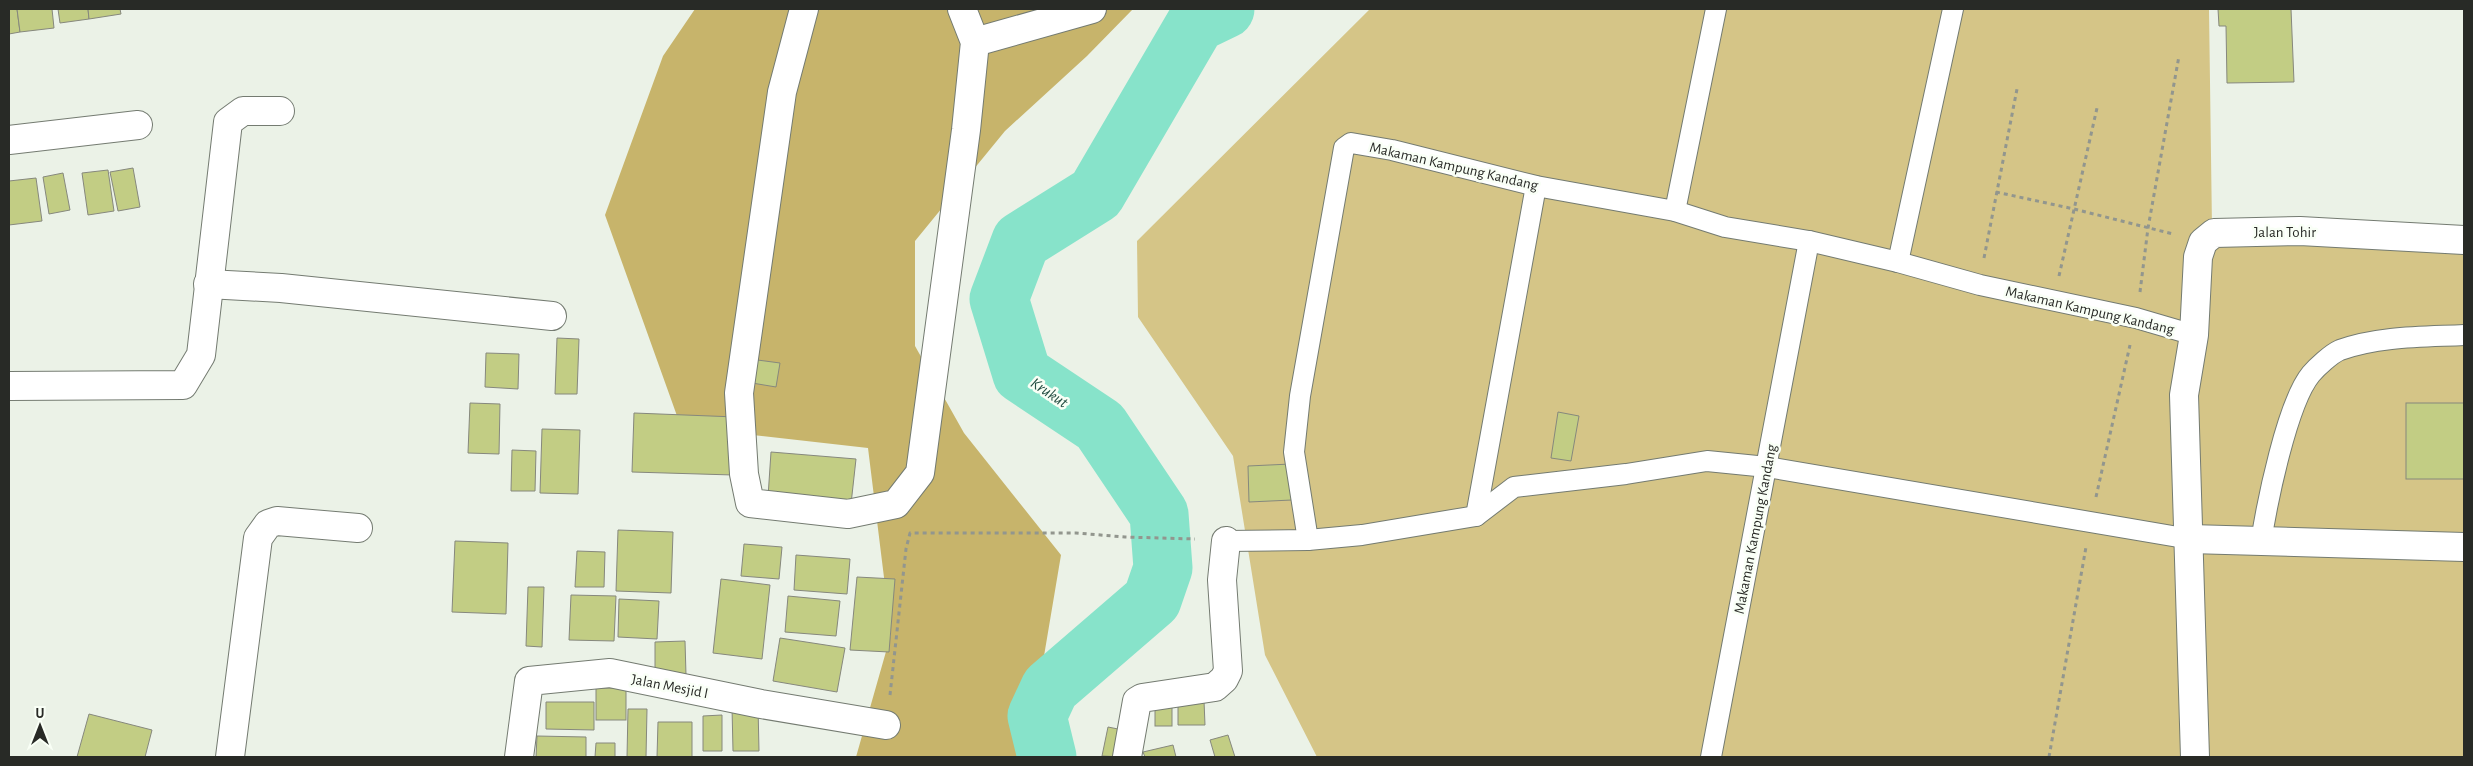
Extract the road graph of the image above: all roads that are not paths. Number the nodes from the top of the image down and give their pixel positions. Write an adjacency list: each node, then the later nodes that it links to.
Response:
1 (804, 9): 6 (street)
2 (962, 9): 6 (street)
3 (1092, 9): 6 (street)
4 (1716, 9): 11 (lane)
5 (1953, 9): 14 (lane)
6 (974, 42)
7 (280, 111): 15 (street)
8 (138, 126): 9 (street)
9 (9, 140)
10 (1536, 186): 11 (lane, Makaman Kampung Kandang); 21 (lane); 24 (lane, Makaman Kampung Kandang)
11 (1675, 211): 13 (lane, Makaman Kampung Kandang)
12 (2464, 240): 17 (street, Jalan Tohir)
13 (1809, 241): 14 (lane, Makaman Kampung Kandang); 20 (lane, Makaman Kampung Kandang)
14 (1898, 262): 17 (lane, Makaman Kampung Kandang)
15 (208, 284): 16 (street); 19 (street)
16 (552, 316)
17 (2194, 335): 23 (street, Makaman Kampung Kandang)
18 (2464, 335): 26 (lane)
19 (9, 386)
20 (1767, 467): 21 (lane); 23 (lane); 32 (lane, Makaman Kampung Kandang)
21 (1476, 516): 24 (lane)
22 (358, 528): 29 (street)
23 (2190, 539): 26 (street); 33 (street, Makaman Kampung Kandang)
24 (1308, 540): 25 (lane)
25 (1226, 541): 31 (street)
26 (2261, 542): 27 (street)
27 (2464, 547)
28 (886, 725): 30 (street, Jalan Mesjid I)
29 (230, 757)
30 (519, 757)
31 (1127, 757)
32 (1711, 757)
33 (2196, 757)

